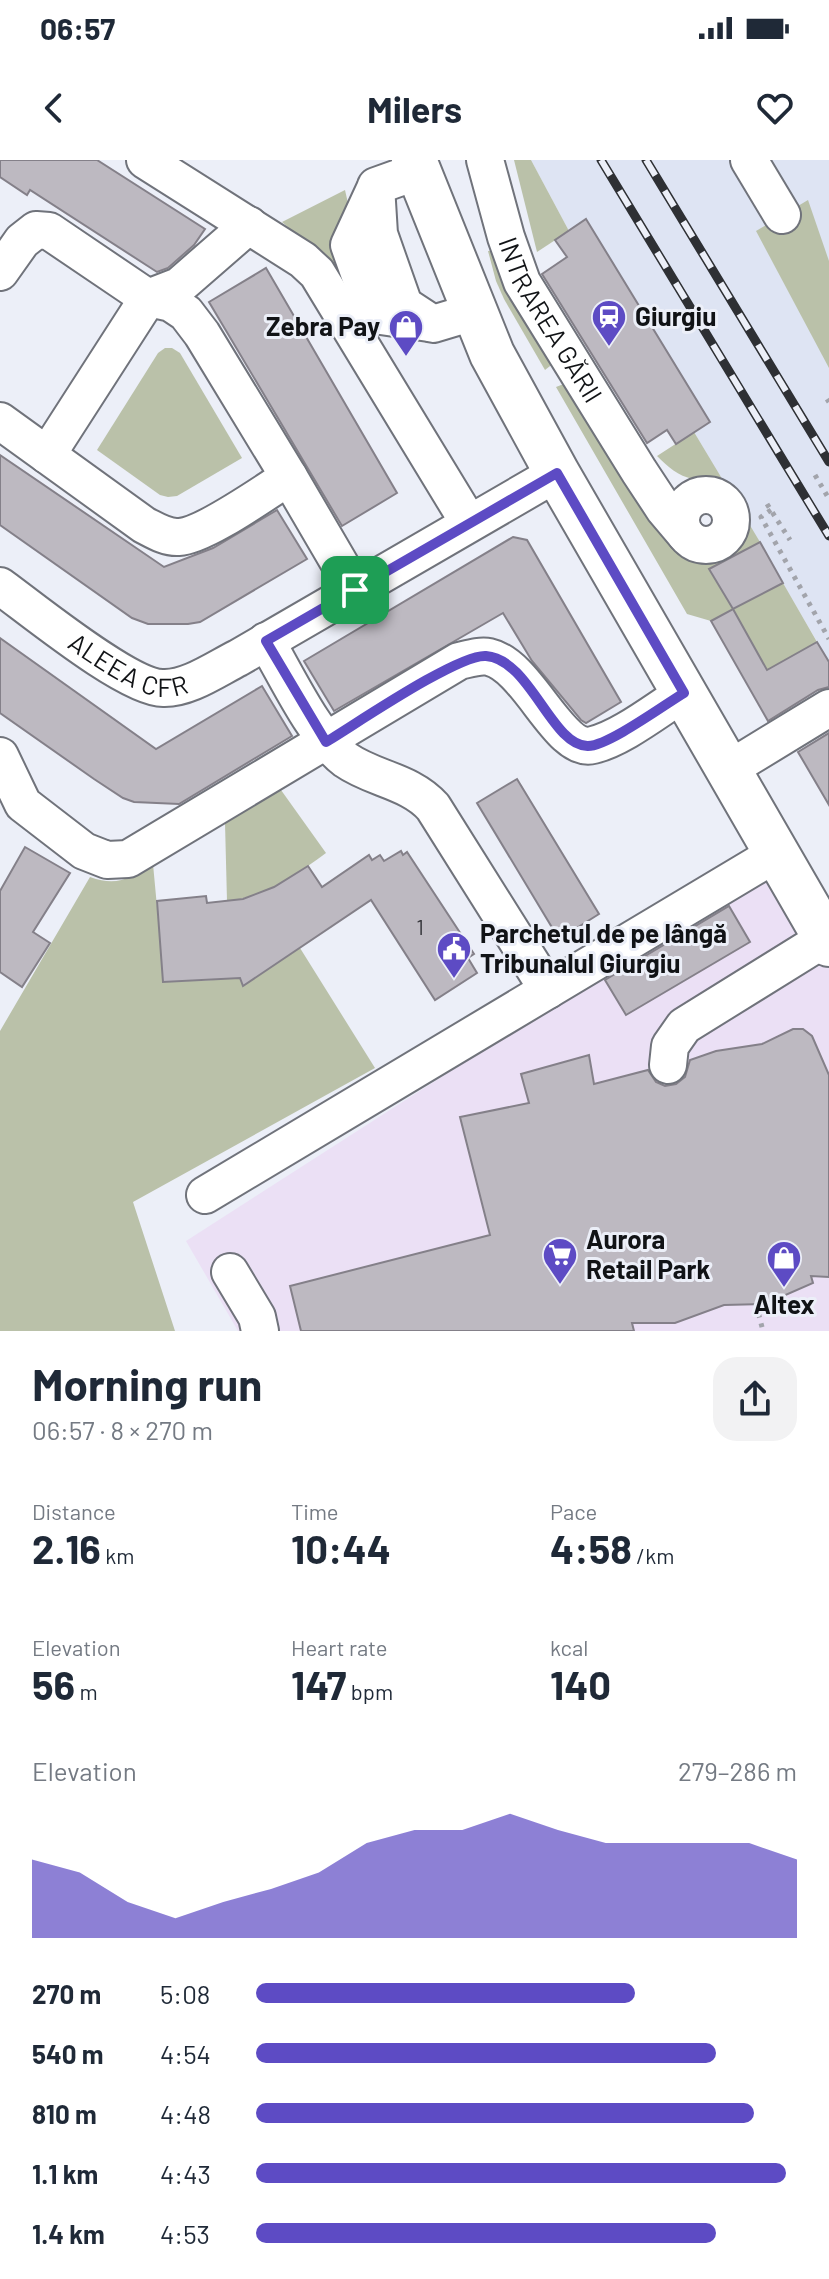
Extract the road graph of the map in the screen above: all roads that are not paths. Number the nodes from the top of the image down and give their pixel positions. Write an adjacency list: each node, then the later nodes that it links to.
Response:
1 (145, 160): 6 (street)
2 (485, 160): 12 (street, INTRAREA GĂRII)
3 (749, 160): 5 (street)
4 (416, 165): 9 (main road); 9 (street)
5 (782, 215)
6 (249, 225): 8 (street); 15 (street)
7 (0, 272): 8 (street)
8 (148, 298): 11 (street); 14 (street)
9 (453, 318): 13 (main road)
10 (0, 421): 11 (street)
11 (47, 455): 14 (street)
12 (639, 471): 12 (street, INTRAREA GĂRII)
13 (557, 473): 15 (street, ALEEA CFR); 19 (main road)
14 (289, 477): 17 (street)
15 (469, 523): 17 (street, ALEEA CFR)
16 (0, 586): 18 (street, ALEEA CFR)
17 (355, 590): 18 (street, ALEEA CFR)
18 (266, 641): 21 (street)
19 (684, 693): 21 (street); 23 (main road)
20 (829, 708): 23 (street)
21 (326, 742): 22 (street); 26 (street)
22 (0, 756)
23 (729, 769): 24 (main road)
24 (777, 853): 25 (main road); 26 (street)
25 (828, 939): 27 (street)
26 (548, 990): 28 (street)
27 (668, 1065)
28 (205, 1195)
29 (230, 1272): 30 (street)
30 (260, 1331)

